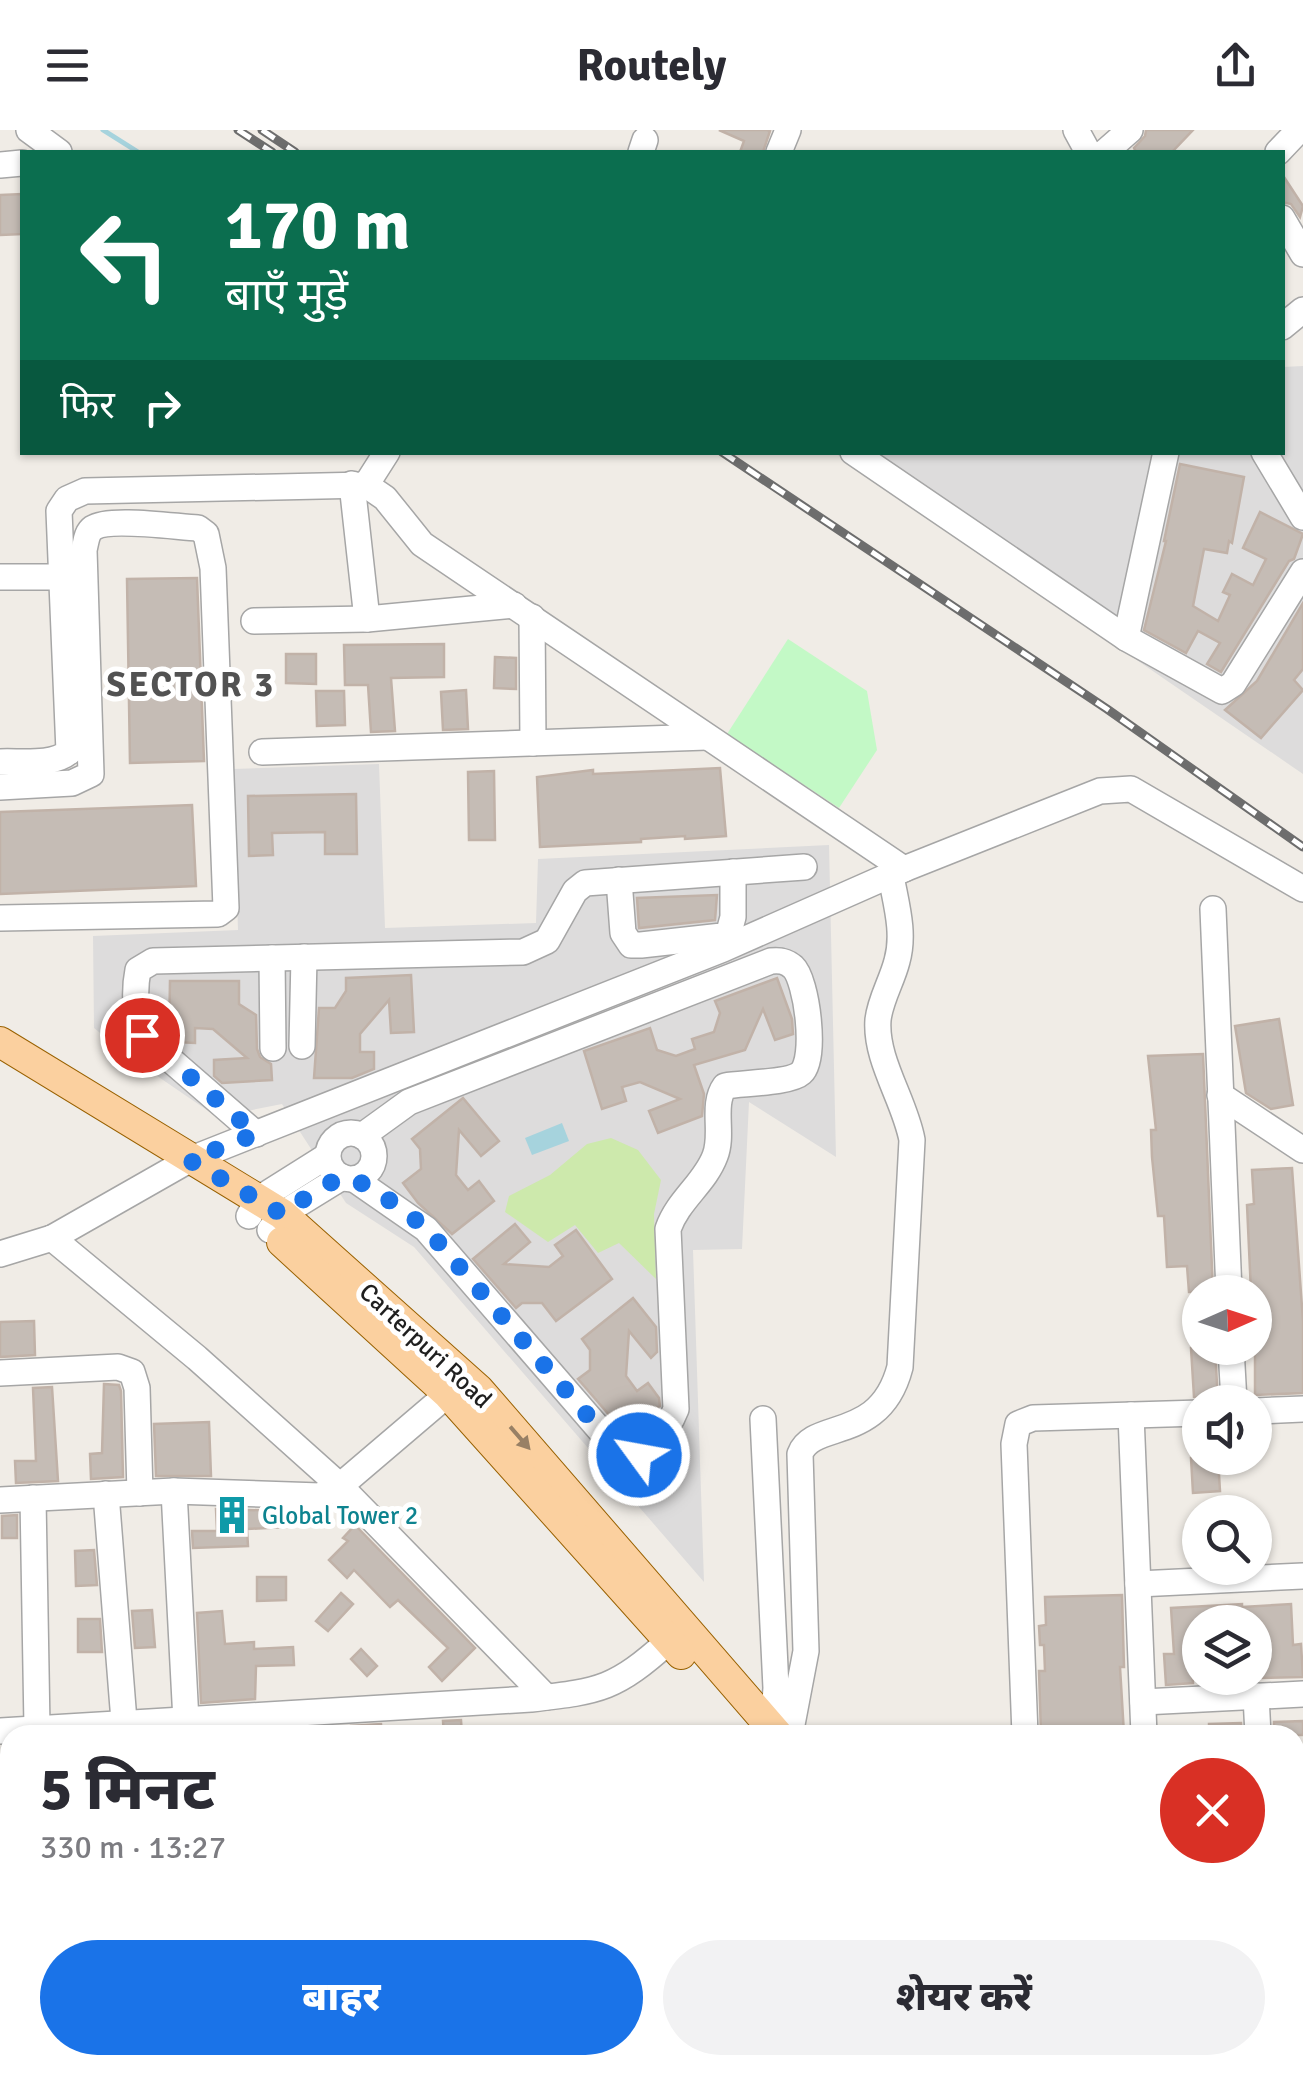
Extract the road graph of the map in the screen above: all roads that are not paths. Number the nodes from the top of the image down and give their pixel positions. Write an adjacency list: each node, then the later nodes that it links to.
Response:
1 (29, 130): 4 (street)
2 (1130, 130): 5 (street)
3 (1298, 130): 6 (street)
4 (56, 150)
5 (1107, 150)
6 (1280, 150)
7 (1285, 223): 8 (street)
8 (1303, 254)
9 (384, 455): 13 (street)
10 (858, 455): 21 (street)
11 (1165, 455): 21 (street)
12 (1266, 455): 14 (street)
13 (359, 484): 17 (street); 18 (street); 19 (street)
14 (1303, 516)
15 (1303, 572): 21 (street)
16 (0, 577): 17 (street)
17 (60, 577): 25 (street)
18 (523, 611): 19 (street); 22 (street); 23 (street)
19 (368, 619): 20 (street)
20 (254, 621)
21 (1126, 638)
22 (707, 737): 23 (street); 29 (street)
23 (534, 743): 24 (street)
24 (262, 752)
25 (0, 762)
26 (0, 787): 33 (street)
27 (804, 866): 28 (street)
28 (733, 872): 30 (street); 30 (street)
29 (898, 873): 31 (street); 41 (street); 78 (street)
30 (619, 880): 34 (street)
31 (1303, 889)
32 (1213, 908): 40 (street)
33 (0, 918)
34 (304, 957): 35 (street); 37 (street)
35 (272, 958): 38 (street); 41 (street)
36 (0, 1042): 44 (main road, Carterpuri Road)
37 (302, 1046)
38 (273, 1048)
39 (0, 1066): 44 (main road, Carterpuri Road)
40 (1220, 1094): 43 (street); 49 (street)
41 (256, 1134): 44 (street)
42 (362, 1136): 45 (street); 45 (street); 45 (street)
43 (1303, 1150)
44 (179, 1165): 46 (main road, Carterpuri Road); 47 (street)
45 (341, 1171): 46 (street)
46 (265, 1215): 51 (main road, Carterpuri Road); 76 (main road, Carterpuri Road, one-way to 76)
47 (52, 1238): 48 (street); 57 (street)
48 (0, 1254)
49 (1228, 1275)
50 (0, 1372): 59 (street)
51 (448, 1394): 57 (street); 65 (main road, Carterpuri Road)
52 (1303, 1409): 53 (street)
53 (1272, 1410)
54 (1182, 1414): 55 (street)
55 (1131, 1415): 64 (street); 79 (street)
56 (762, 1419): 77 (street)
57 (340, 1486): 58 (street); 68 (street)
58 (174, 1491): 59 (street); 71 (street)
59 (140, 1492): 60 (street)
60 (106, 1494): 61 (street); 70 (street)
61 (33, 1498): 62 (street); 73 (street)
62 (0, 1500)
63 (1303, 1576): 64 (street)
64 (1138, 1584): 69 (street)
65 (669, 1641): 68 (street); 75 (main road, Carterpuri Road)
66 (1303, 1694): 67 (street)
67 (1256, 1696): 69 (street); 81 (street)
68 (546, 1697): 72 (street)
69 (1143, 1702): 80 (street)
70 (124, 1721): 71 (street); 74 (street)
71 (186, 1721): 72 (street)
72 (304, 1723)
73 (37, 1725)
74 (100, 1725)
75 (762, 1725)
76 (764, 1725)
77 (773, 1725)
78 (776, 1725)
79 (1024, 1725)
80 (1144, 1725)
81 (1257, 1725)

